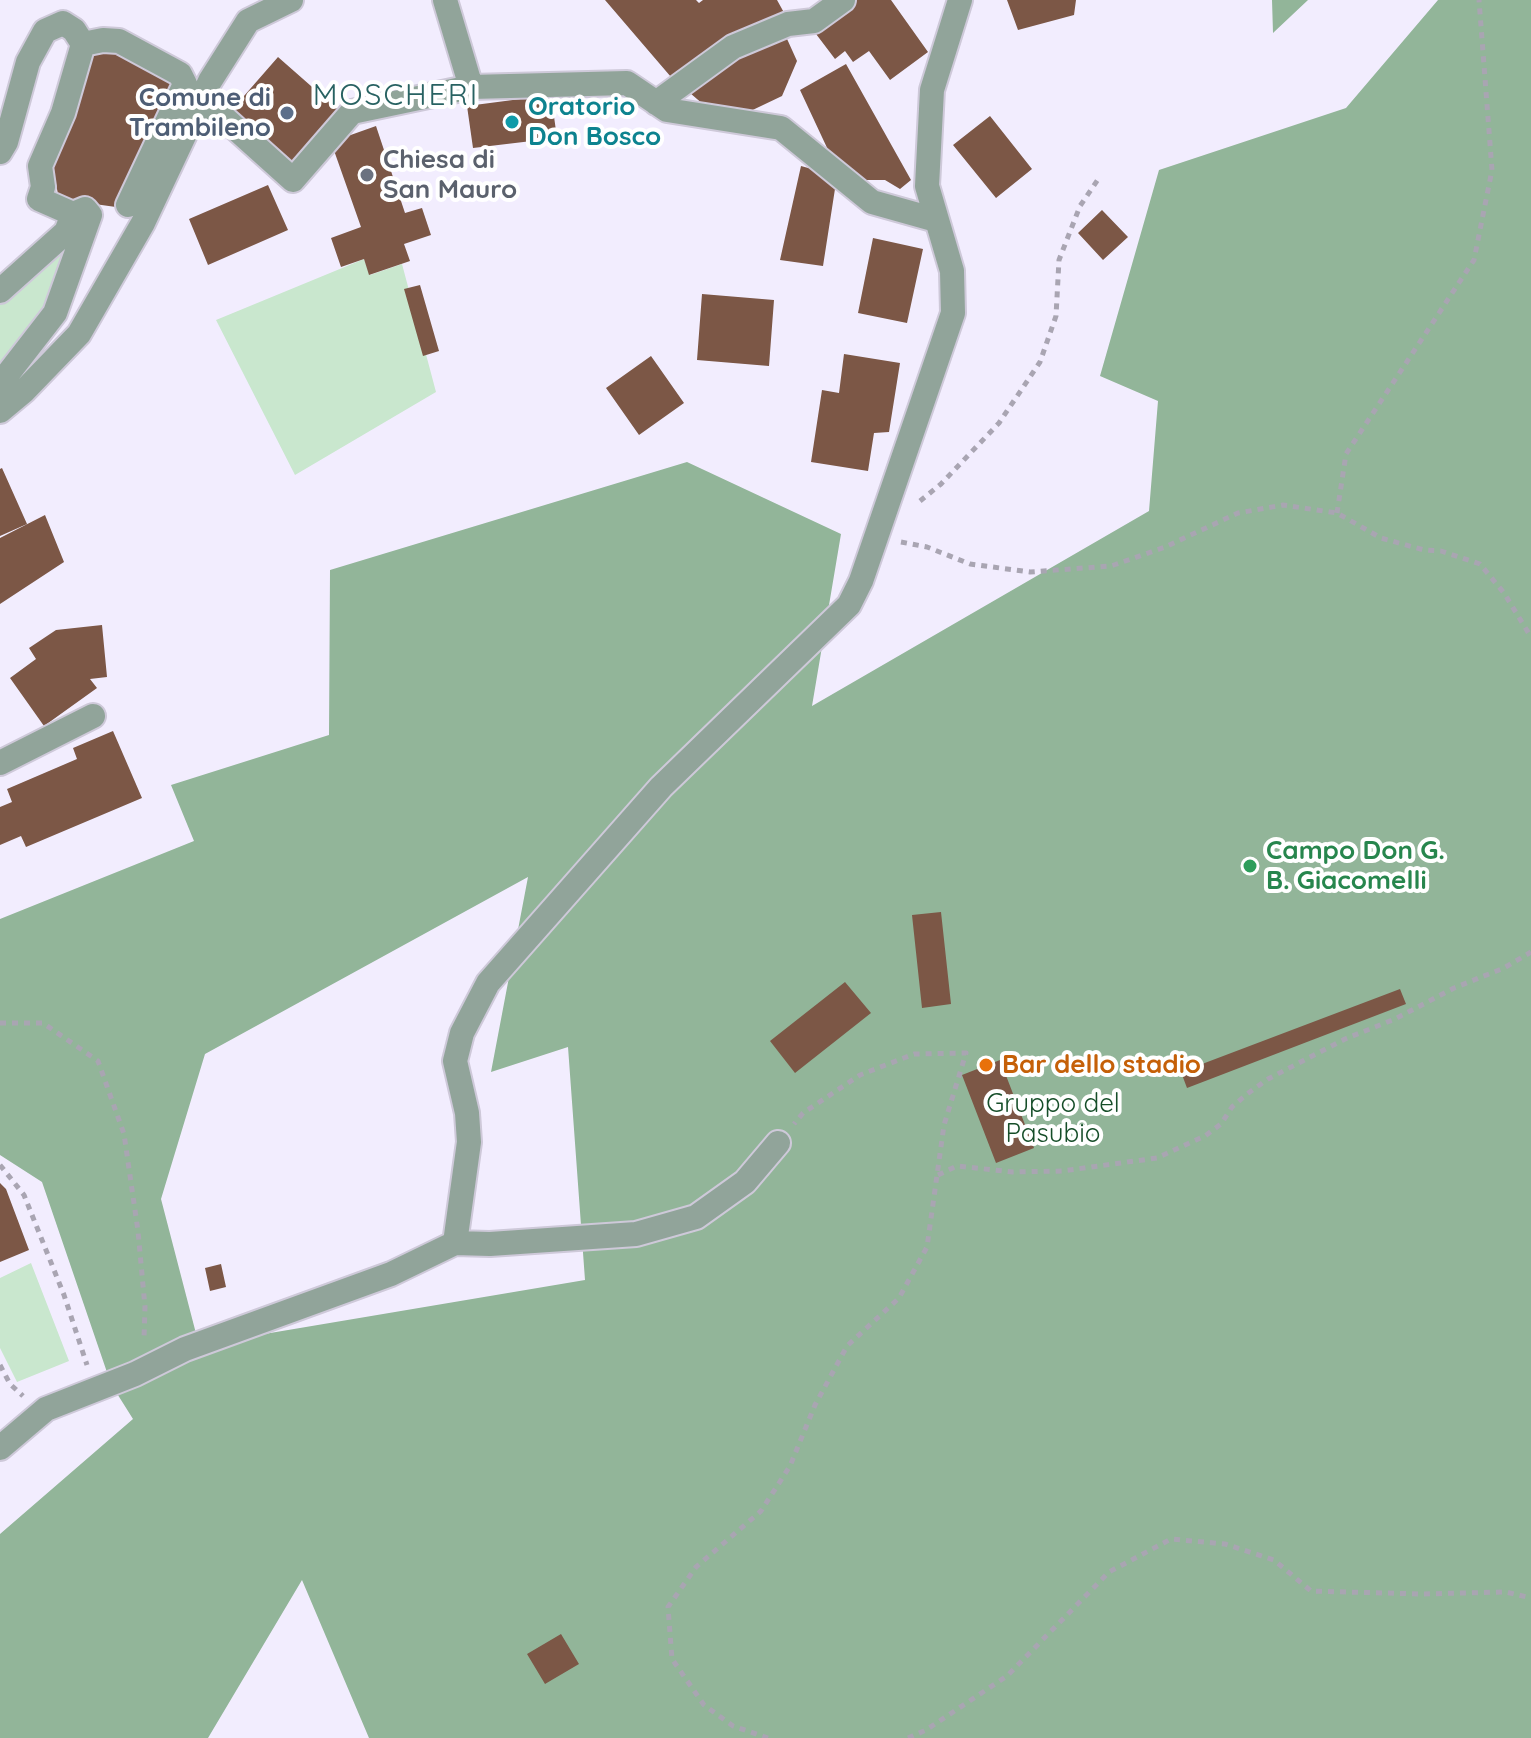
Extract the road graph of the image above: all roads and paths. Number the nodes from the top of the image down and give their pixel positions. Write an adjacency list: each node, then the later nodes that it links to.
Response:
1 (291, 0): 6 (street)
2 (445, 0): 8 (street)
3 (843, 0): 9 (street)
4 (960, 0): 15 (street)
5 (1479, 0): 20 (path)
6 (252, 11): 18 (street)
7 (83, 44): 11 (street); 13 (street); 14 (street)
8 (471, 87): 9 (street); 10 (street)
9 (656, 103): 15 (street)
10 (214, 109)
11 (0, 152)
12 (1099, 178): 19 (path)
13 (128, 205)
14 (73, 214): 16 (street); 17 (street)
15 (936, 220): 21 (street)
16 (0, 291)
17 (0, 384)
18 (1, 407)
19 (919, 502)
20 (1337, 513): 21 (path); 22 (path)
21 (876, 538): 30 (street)
22 (1531, 637)
23 (93, 716): 24 (street)
24 (0, 763)
25 (1531, 952): 29 (path)
26 (0, 1023): 31 (path)
27 (778, 1143): 29 (path); 30 (street)
28 (0, 1165): 32 (path)
29 (938, 1175): 35 (path)
30 (455, 1243): 31 (street)
31 (135, 1374): 32 (street)
32 (94, 1390): 33 (street)
33 (0, 1448)
34 (1531, 1598): 36 (path)
35 (768, 1738)
36 (908, 1738)

